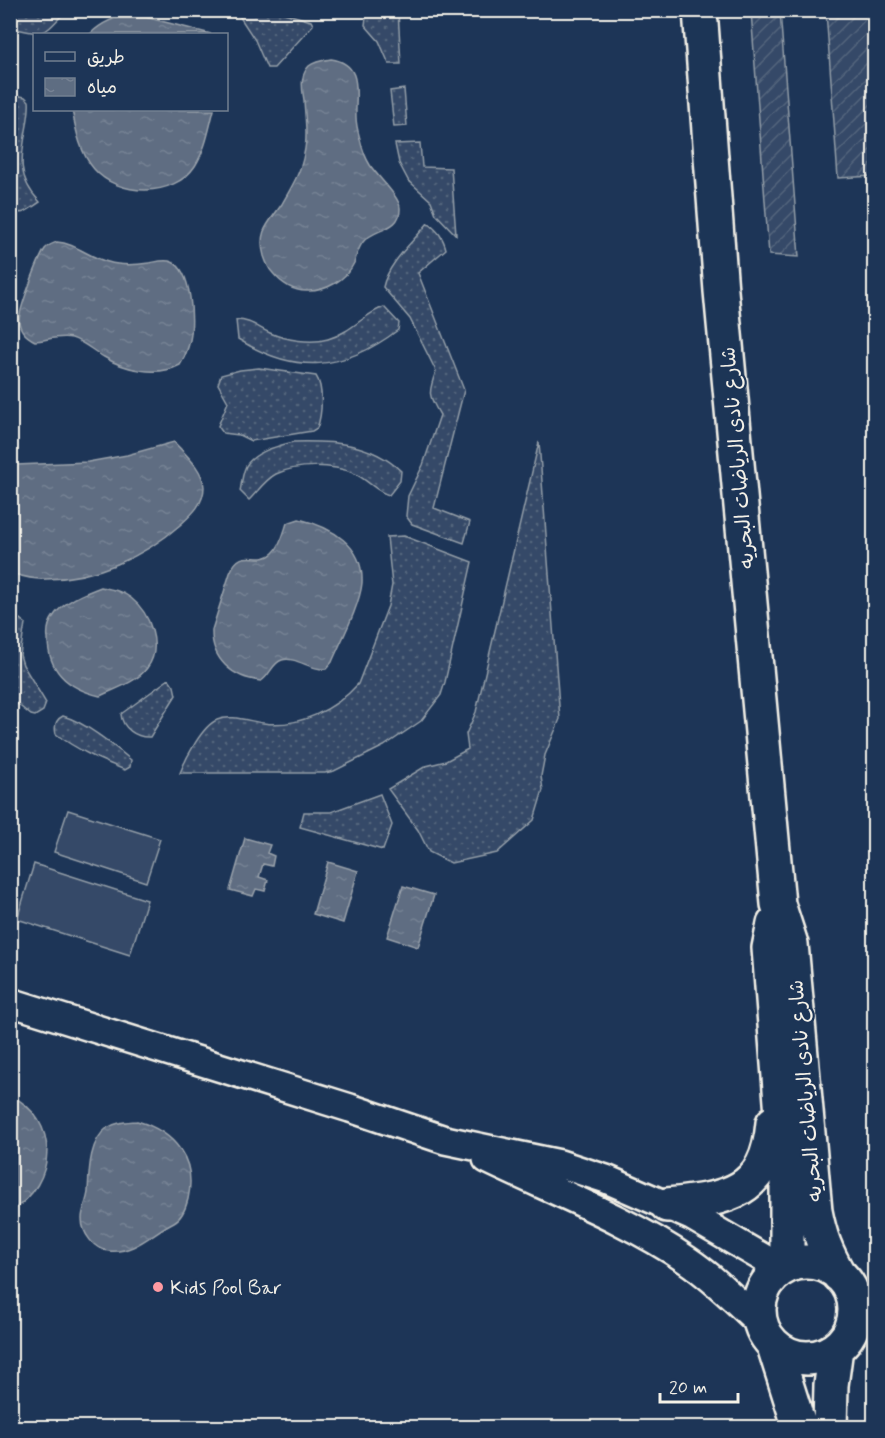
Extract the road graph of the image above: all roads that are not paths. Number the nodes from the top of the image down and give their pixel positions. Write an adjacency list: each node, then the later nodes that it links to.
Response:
1 (700, 10): 2 (main road, شارع نادى الرياضات البحريه)
2 (778, 904): 4 (main road, شارع نادى الرياضات البحريه); 8 (main road, شارع نادى الرياضات البحريه)
3 (10, 1002): 5 (street)
4 (778, 1061): 6 (main road); 7 (main road, شارع نادى الرياضات البحريه)
5 (445, 1140): 6 (street); 11 (street)
6 (667, 1205): 7 (street)
7 (785, 1267): 8 (main road); 11 (main road)
8 (842, 1278): 9 (main road); 12 (main road)
9 (874, 1298)
10 (874, 1322): 12 (main road)
11 (767, 1335): 12 (main road); 13 (main road)
12 (841, 1343): 14 (main road)
13 (800, 1428)
14 (830, 1428)

